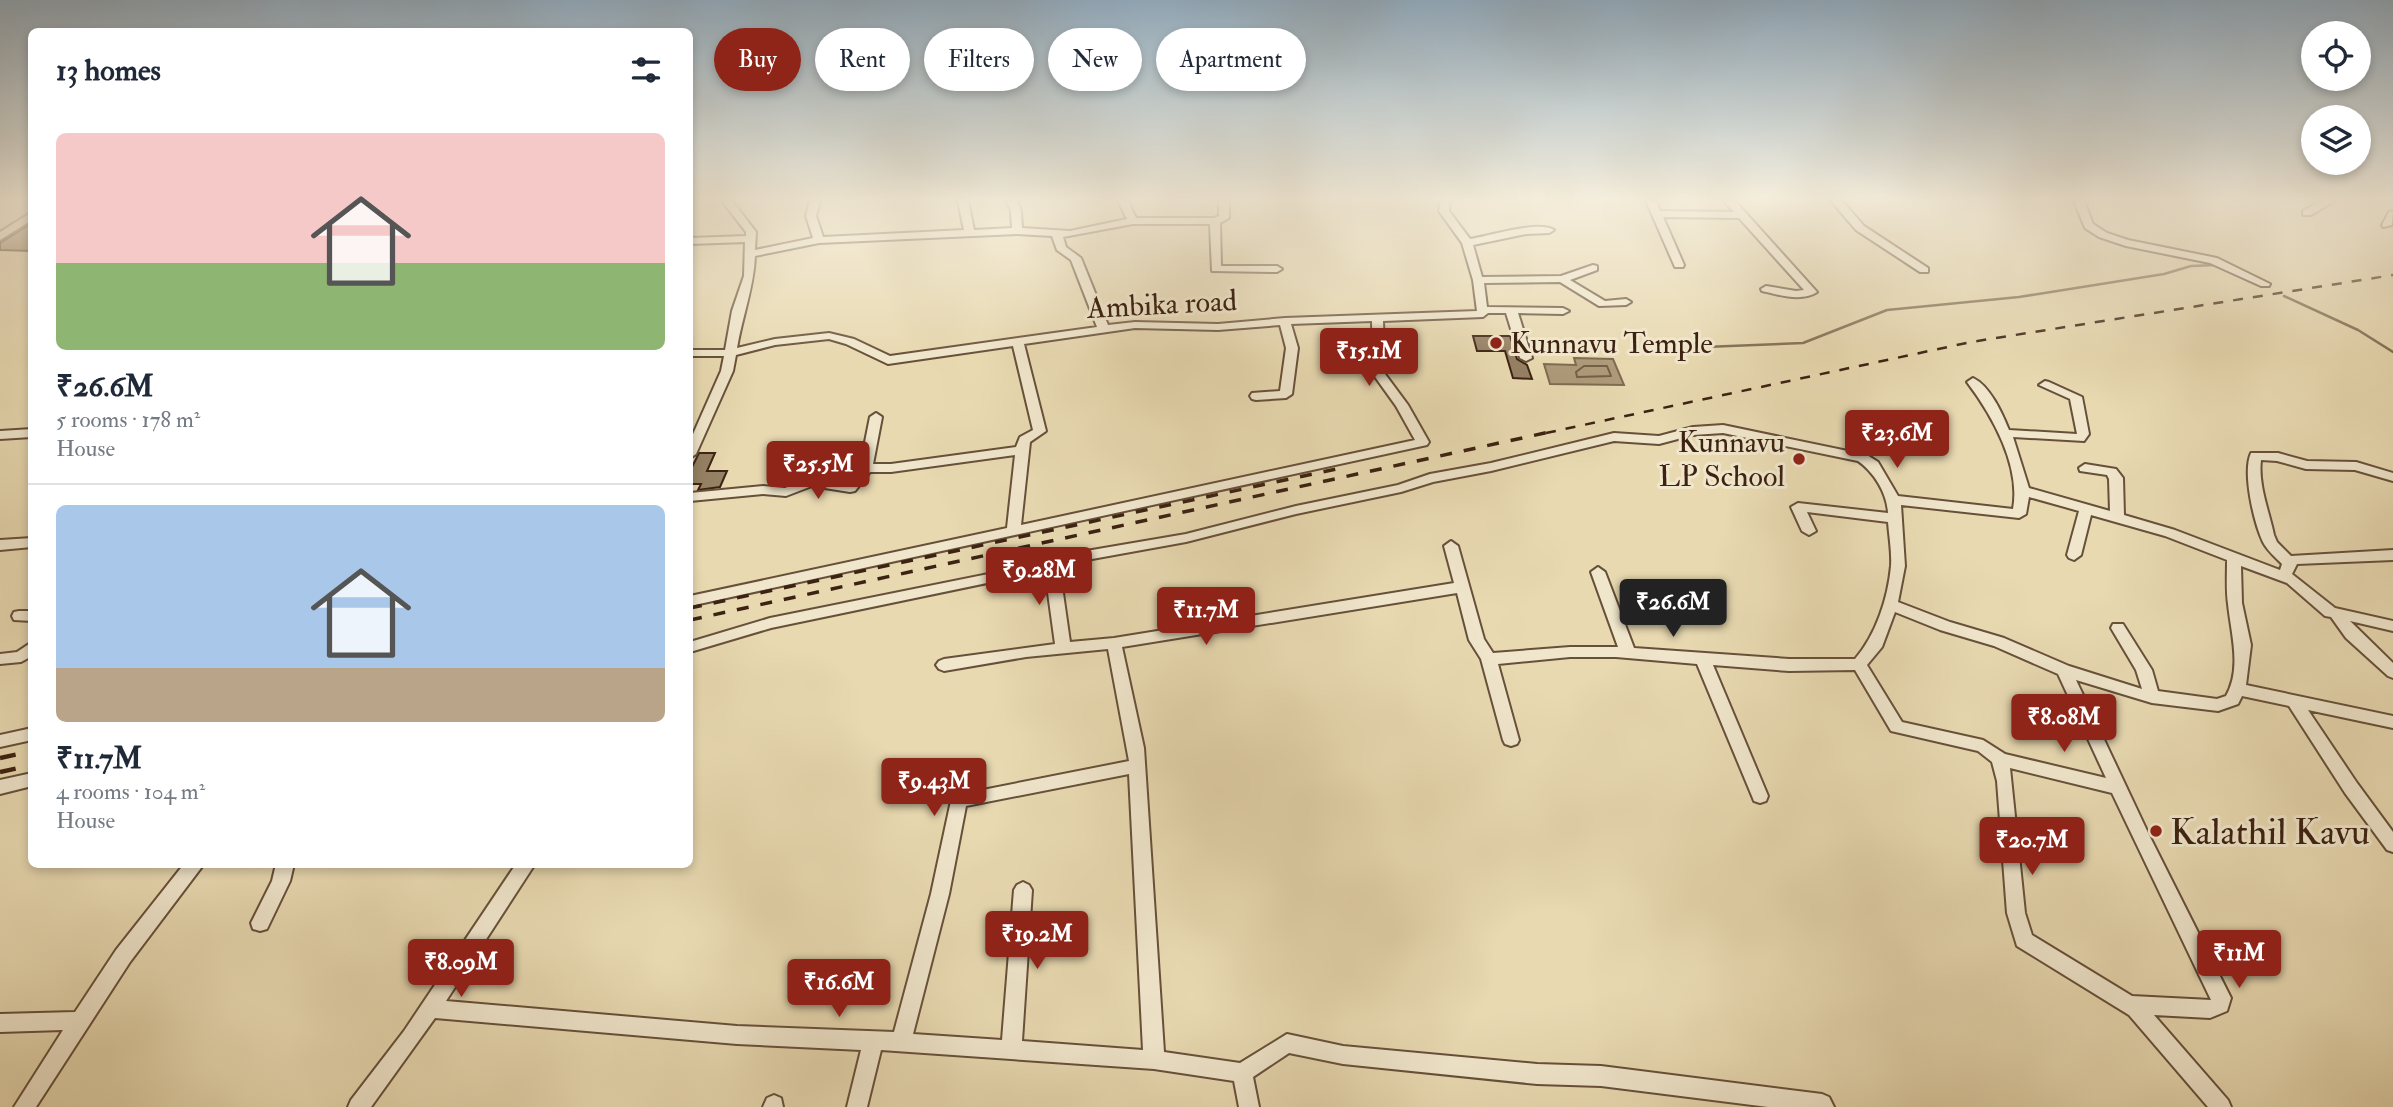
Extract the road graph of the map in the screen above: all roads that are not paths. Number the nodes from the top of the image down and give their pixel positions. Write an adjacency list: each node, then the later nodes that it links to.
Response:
1 (758, 253): 9 (street)
2 (1068, 253): 24 (street)
3 (1216, 253): 12 (street)
4 (1470, 253): 15 (street)
5 (1674, 253): 10 (street)
6 (1775, 253): 17 (street)
7 (1898, 253): 13 (street)
8 (2175, 253): 16 (street)
9 (752, 254): 27 (street)
10 (1679, 265)
11 (1593, 268): 14 (street)
12 (1277, 270)
13 (1924, 270)
14 (1562, 279): 15 (street); 18 (street)
15 (1478, 280): 19 (street)
16 (2265, 284)
17 (1766, 289)
18 (1626, 302)
19 (1483, 310): 20 (street, Ambika road); 22 (street, Ambika road)
20 (1511, 310): 21 (street, Ambika road); 28 (street)
21 (1563, 311)
22 (1377, 317): 23 (street, Ambika road); 47 (street)
23 (1285, 320): 24 (street, Ambika road); 31 (street)
24 (1103, 328): 25 (street, Ambika road)
25 (1018, 341): 27 (street, Ambika road); 37 (street)
26 (693, 353): 27 (street, Ambika road)
27 (729, 353): 36 (street)
28 (1526, 358)
29 (1973, 382): 34 (street)
30 (2045, 385): 34 (street)
31 (1256, 396)
32 (876, 417): 38 (street)
33 (28, 433): 35 (street)
34 (2003, 433): 41 (street)
35 (0, 435)
36 (693, 447)
37 (1023, 450): 38 (street); 47 (street)
38 (866, 468): 42 (street)
39 (2085, 468): 46 (street)
40 (2393, 477): 56 (street)
41 (2023, 491): 43 (street); 44 (street)
42 (693, 497)
43 (1894, 500): 45 (street); 55 (street)
44 (2086, 509): 46 (street); 52 (street)
45 (1895, 517): 48 (street); 60 (street)
46 (2117, 518): 54 (street)
47 (1013, 531): 59 (street)
48 (1809, 531)
49 (28, 542): 50 (street)
50 (0, 545)
51 (1451, 546): 58 (street)
52 (2074, 555)
53 (2393, 555): 56 (street)
54 (2234, 558): 56 (street); 76 (street)
55 (1051, 562): 65 (street); 66 (street)
56 (2287, 570): 61 (street)
57 (1598, 572): 68 (street)
58 (1462, 587): 64 (street); 70 (street)
59 (693, 600)
60 (1890, 605): 72 (street); 74 (street)
61 (2336, 614): 62 (street); 75 (street)
62 (2393, 626)
63 (2118, 628): 77 (street)
64 (1114, 643): 66 (street); 84 (street)
65 (693, 646)
66 (1063, 648): 73 (street)
67 (28, 651): 69 (street)
68 (1628, 653): 70 (street); 71 (street)
69 (0, 659)
70 (1489, 659): 81 (street)
71 (1703, 660): 72 (street); 88 (street)
72 (1859, 664): 83 (street)
73 (944, 665)
74 (2064, 670): 77 (street); 87 (street)
75 (2393, 672)
76 (2238, 689): 77 (street); 78 (street)
77 (2151, 697)
78 (2295, 702): 79 (street); 89 (street)
79 (2393, 722)
80 (28, 735): 82 (street)
81 (1511, 740)
82 (0, 741)
83 (2000, 759): 87 (street); 95 (street)
84 (1137, 766): 100 (street); 102 (street)
85 (28, 780): 86 (street)
86 (0, 787)
87 (2118, 788): 95 (street)
88 (1760, 796)
89 (2393, 845)
90 (192, 868): 97 (street)
91 (284, 868): 94 (street)
92 (523, 868): 96 (street)
93 (1023, 890): 101 (street)
94 (260, 923)
95 (2131, 1005): 109 (street)
96 (430, 1009): 99 (street); 105 (street)
97 (78, 1021): 98 (street); 104 (street)
98 (0, 1023)
99 (873, 1041): 100 (street); 106 (street)
100 (901, 1042): 101 (street)
101 (1011, 1049): 102 (street)
102 (1154, 1060): 103 (street)
103 (1242, 1073): 107 (street); 108 (street)
104 (23, 1107)
105 (358, 1107)
106 (857, 1107)
107 (1249, 1107)
108 (1824, 1107)
109 (2221, 1107)

